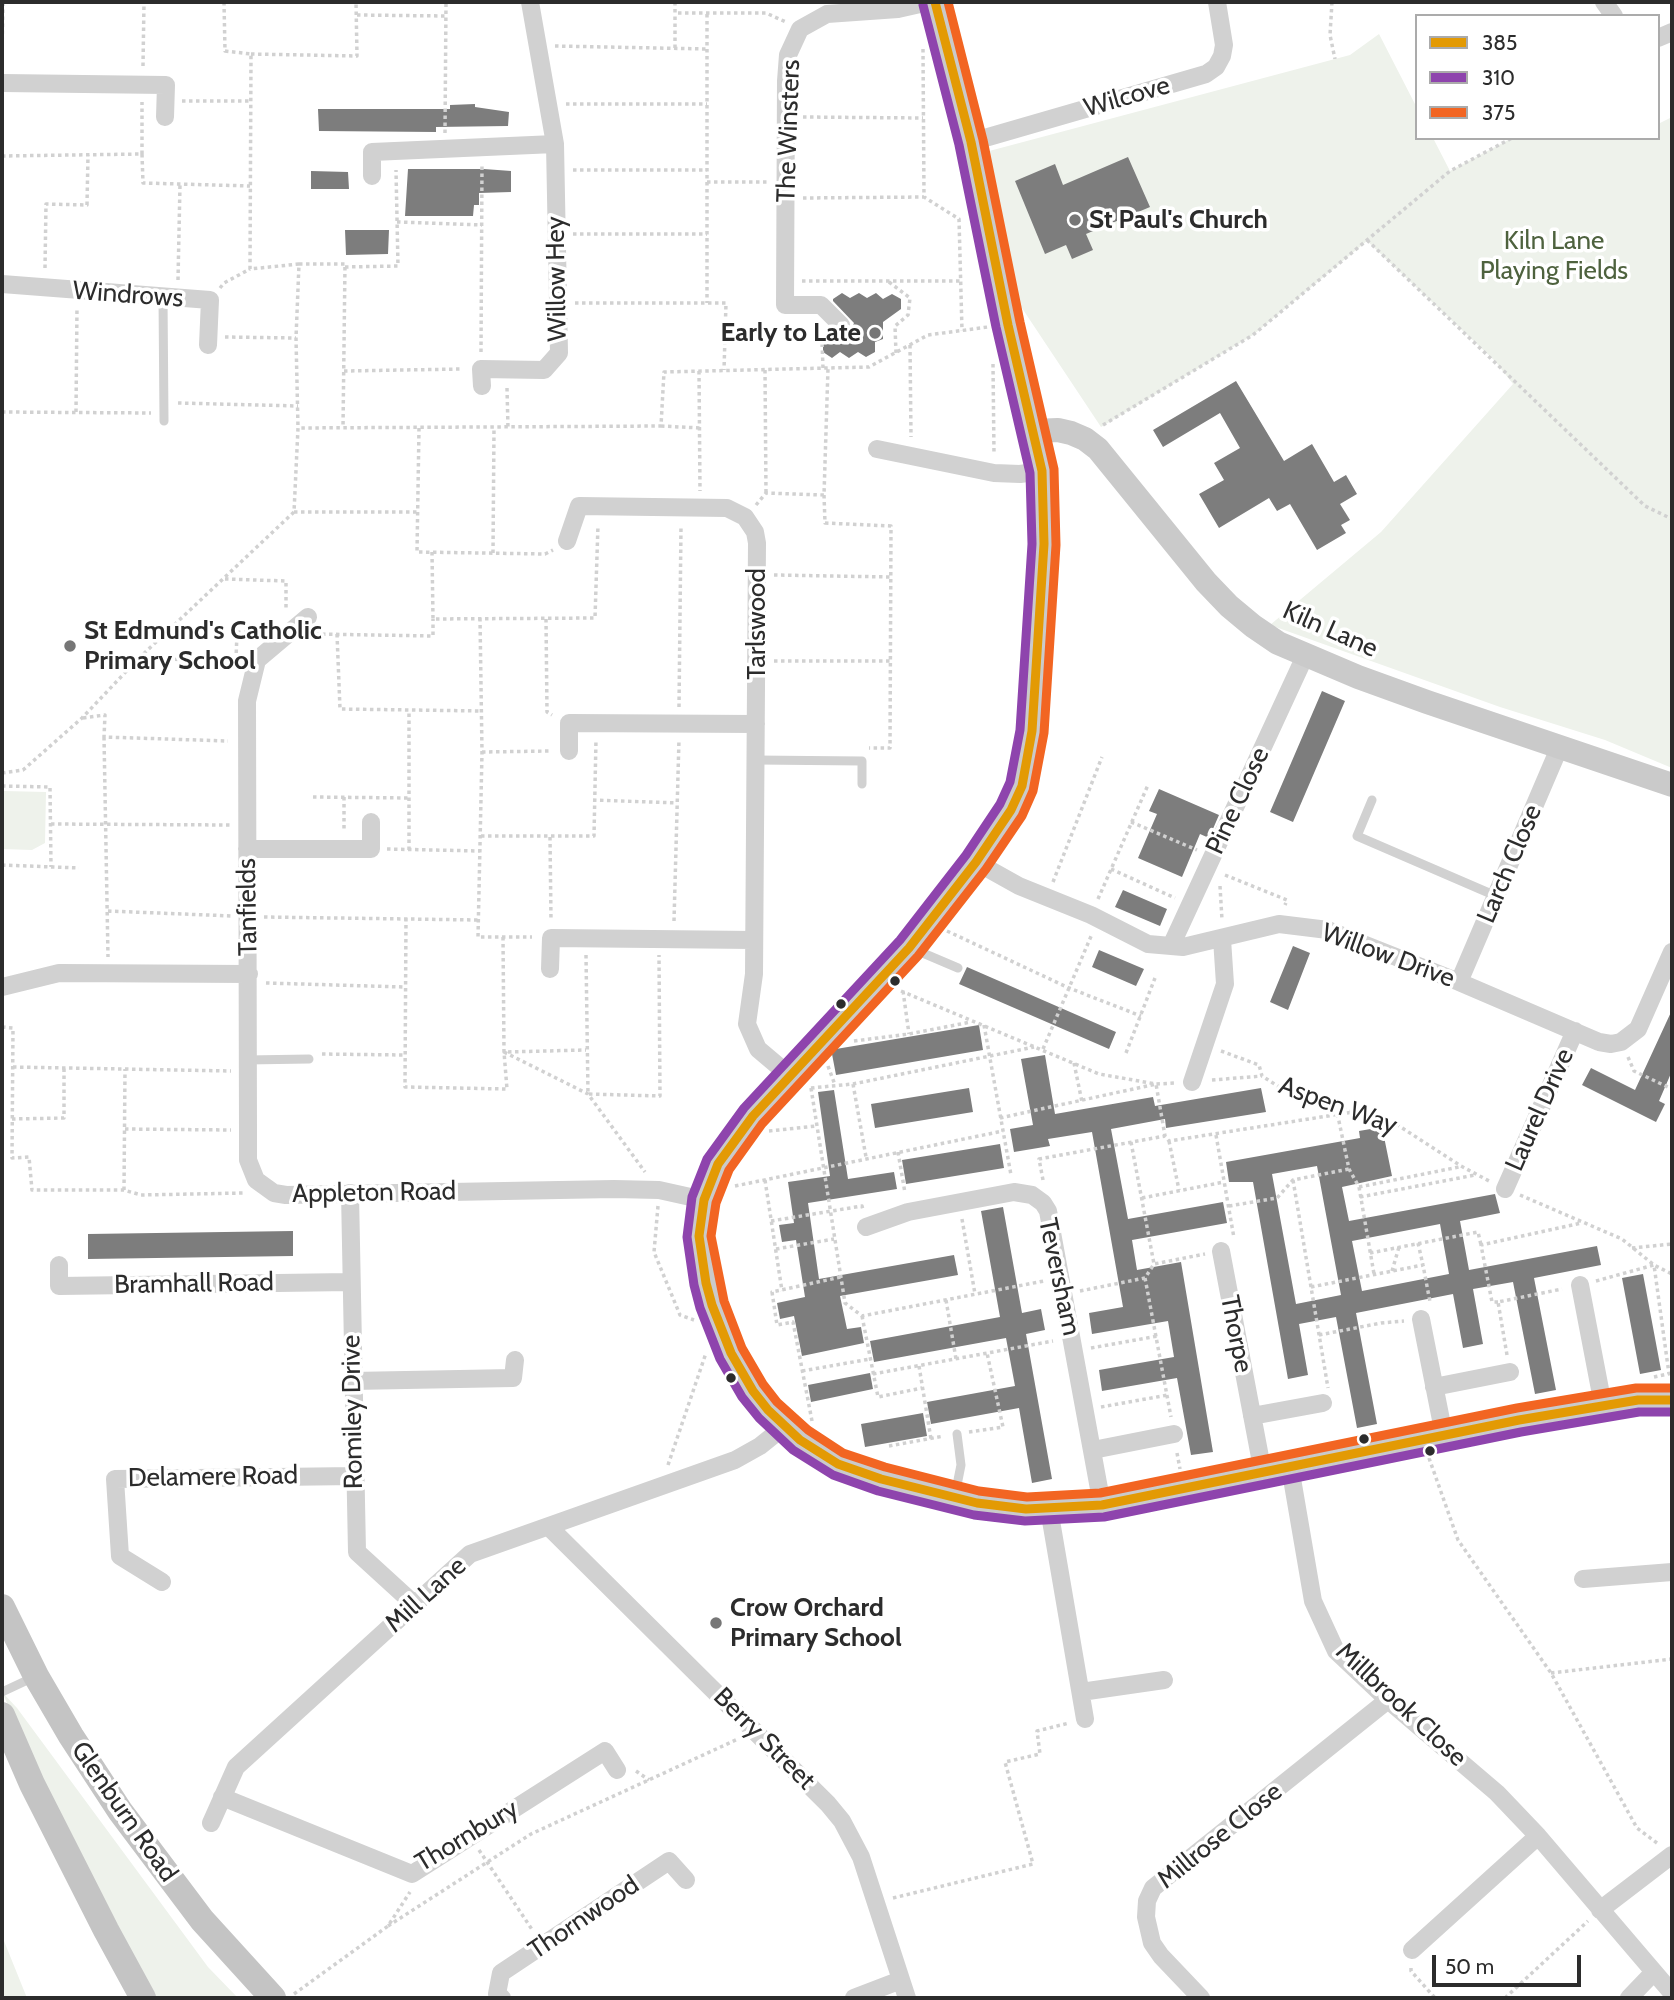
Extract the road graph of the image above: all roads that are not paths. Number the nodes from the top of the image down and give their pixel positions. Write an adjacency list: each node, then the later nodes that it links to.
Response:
1 (530, 2): 7 (street, Willow Hey)
2 (1216, 2): 6 (street, Wilcove)
3 (927, 3): 6 (street); 11 (street, The Winsters)
4 (2, 83): 5 (street)
5 (166, 109)
6 (971, 142): 15 (street)
7 (555, 144): 8 (street); 13 (street, Willow Hey)
8 (372, 176)
9 (2, 284): 10 (street, Windrows)
10 (170, 298): 12 (street, Windrows); 14 (lane)
11 (841, 325)
12 (208, 340)
13 (482, 377)
14 (164, 412)
15 (1034, 431): 17 (street); 20 (street, Kiln Lane)
16 (877, 449): 17 (street)
17 (1042, 471): 30 (street)
18 (567, 541): 21 (street, Tarlswood)
19 (308, 617): 29 (street, Tanfields)
20 (1305, 656): 22 (street, Kiln Lane); 34 (street, Pine Close)
21 (756, 724): 23 (street); 24 (street, Tarlswood)
22 (1560, 746): 26 (street, Kiln Lane); 31 (street, Larch Close)
23 (569, 751)
24 (756, 760): 25 (lane); 33 (street, Tarlswood)
25 (862, 784)
26 (1672, 785)
27 (1372, 800): 31 (lane)
28 (371, 822): 29 (street)
29 (247, 849): 39 (street, Tanfields)
30 (976, 862): 34 (street, Willow Drive); 35 (street)
31 (1496, 896): 40 (street, Larch Close)
32 (1222, 939): 34 (street, Willow Drive); 40 (street, Willow Drive); 46 (street)
33 (754, 940): 38 (street); 45 (street, Tarlswood)
34 (1171, 946)
35 (909, 948): 37 (lane); 45 (street)
36 (1672, 952): 42 (street, Willow Drive)
37 (958, 968)
38 (550, 969)
39 (249, 974): 41 (street, Tanfields); 44 (street, Appleton Road)
40 (1459, 982): 42 (street, Willow Drive)
41 (2, 986)
42 (1575, 1031): 47 (street, Laurel Drive)
43 (309, 1059): 44 (lane)
44 (247, 1065): 48 (street, Appleton Road)
45 (798, 1079): 49 (street)
46 (1192, 1082)
47 (1505, 1189)
48 (350, 1193): 49 (street, Appleton Road); 53 (street, Romiley Drive)
49 (704, 1200): 64 (street)
50 (866, 1227): 68 (street, Teversham)
51 (1221, 1251): 63 (street, Thorpe)
52 (59, 1265): 53 (street, Bramhall Road)
53 (350, 1282): 58 (street, Romiley Drive)
54 (1580, 1285): 62 (street)
55 (1421, 1319): 59 (street)
56 (515, 1360): 58 (street)
57 (1510, 1372): 59 (street)
58 (352, 1381): 71 (street, Romiley Drive)
59 (1434, 1387): 67 (street)
60 (1672, 1400): 62 (street)
61 (1323, 1403): 63 (street)
62 (1603, 1405): 67 (street)
63 (1252, 1416): 70 (street, Thorpe)
64 (785, 1426): 72 (street); 75 (street, Mill Lane)
65 (957, 1434): 72 (lane)
66 (1174, 1434): 68 (street)
67 (1433, 1437): 69 (street)
68 (1093, 1450): 73 (street, Teversham)
69 (1290, 1468): 70 (street); 85 (street, Millbrook Close)
70 (1263, 1473): 73 (street)
71 (355, 1476): 78 (street, Delamere Road); 79 (street, Romiley Drive)
72 (955, 1497): 74 (street)
73 (1102, 1505): 74 (street)
74 (1049, 1510): 84 (street)
75 (549, 1527): 79 (street, Mill Lane); 97 (street, Berry Street)
76 (1672, 1572): 77 (street)
77 (1583, 1579)
78 (162, 1583)
79 (415, 1605): 89 (street, Mill Lane)
80 (2, 1607): 81 (main road, Glenburn Road)
81 (36, 1676): 83 (lane); 99 (main road, Glenburn Road)
82 (1164, 1680): 84 (street)
83 (2, 1692)
84 (1081, 1692): 87 (street)
85 (1388, 1700): 91 (street, Millbrook Close); 104 (street, Millrose Close)
86 (2, 1715): 100 (main road)
87 (1085, 1719)
88 (617, 1770): 89 (street, Thornbury)
89 (222, 1797): 90 (street, Mill Lane)
90 (211, 1823)
91 (1538, 1836): 94 (street, Millbrook Close); 95 (street)
92 (1672, 1855): 94 (street)
93 (686, 1880): 101 (street, Thornwood)
94 (1600, 1910): 96 (street, Millbrook Close)
95 (1412, 1951)
96 (1653, 1973): 98 (street, Millbrook Close); 105 (street)
97 (901, 1980): 102 (street); 103 (street, Berry Street)
98 (1672, 1993)
99 (283, 1996)
100 (143, 1998)
101 (502, 1998)
102 (855, 1998)
103 (907, 1998)
104 (1201, 1998)
105 (1629, 1998)

